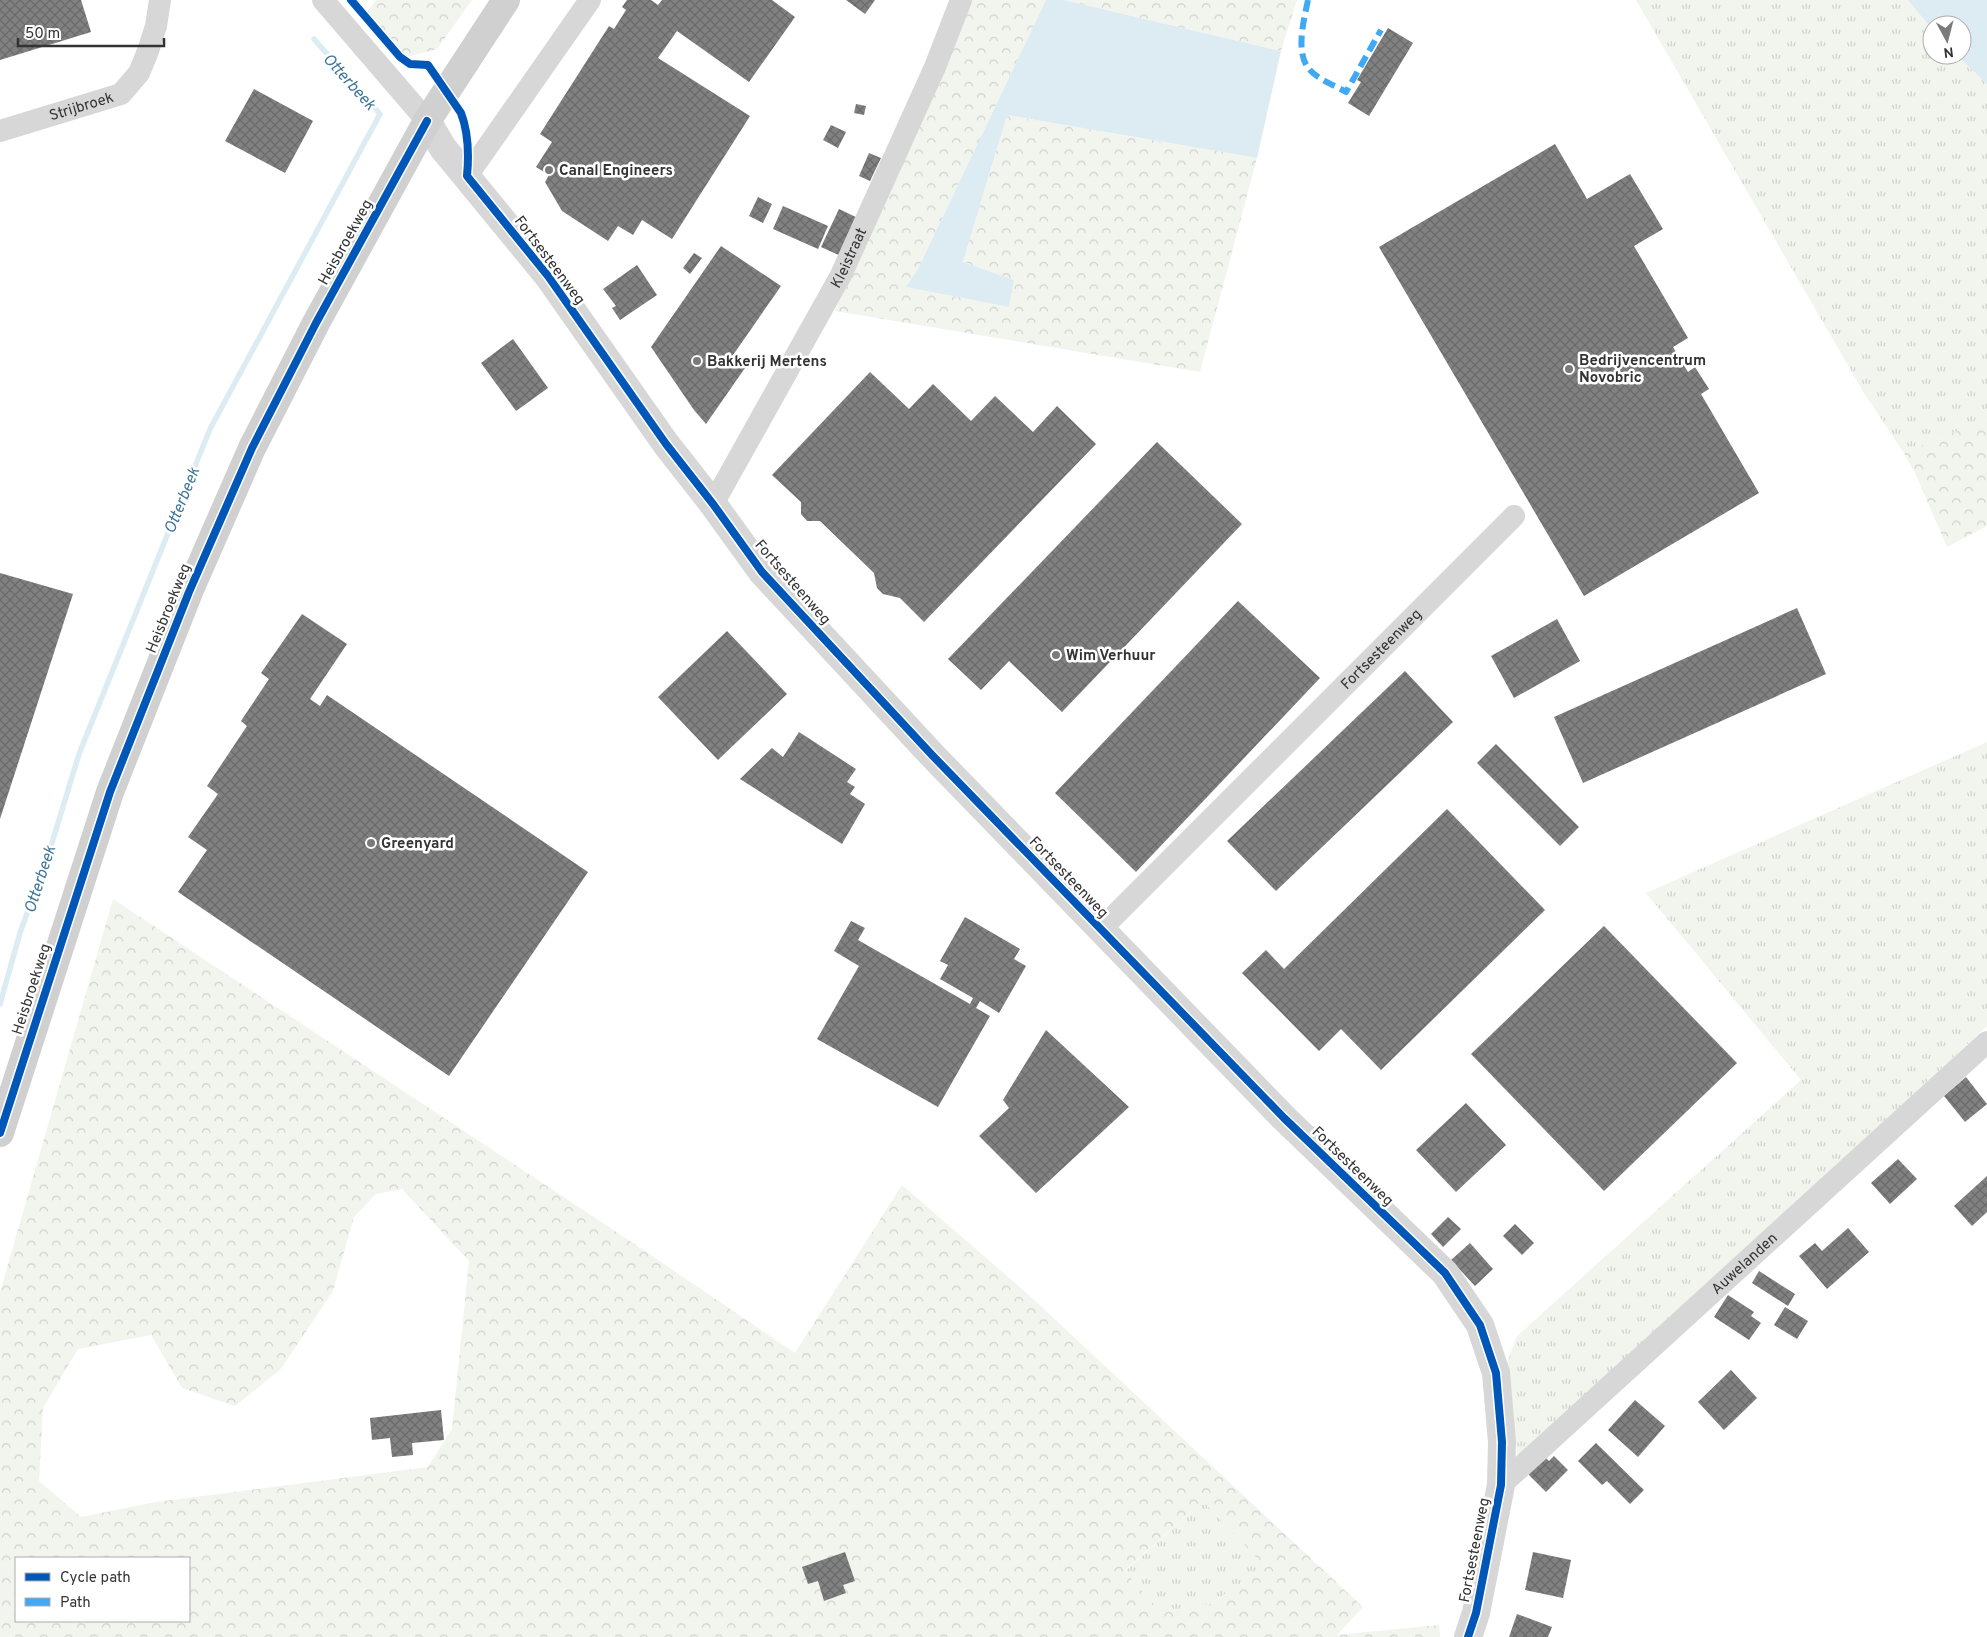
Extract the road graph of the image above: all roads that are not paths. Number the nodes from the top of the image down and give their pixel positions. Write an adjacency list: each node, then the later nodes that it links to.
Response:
1 (160, 0): 7 (street, Strijbroek)
2 (323, 0): 6 (street)
3 (506, 0): 6 (main road, Heisbroekweg)
4 (590, 0): 8 (street)
5 (961, 0): 9 (street, Kleistraat)
6 (427, 121): 8 (street, Fortsesteenweg); 13 (main road, Heisbroekweg)
7 (0, 131)
8 (467, 176): 9 (street, Fortsesteenweg)
9 (713, 504): 11 (street, Fortsesteenweg)
10 (1514, 516): 11 (street, Fortsesteenweg)
11 (1101, 929): 14 (street, Fortsesteenweg)
12 (1987, 1042): 14 (street, Auwelanden)
13 (0, 1133)
14 (1501, 1485): 15 (street, Fortsesteenweg)
15 (1468, 1637)

